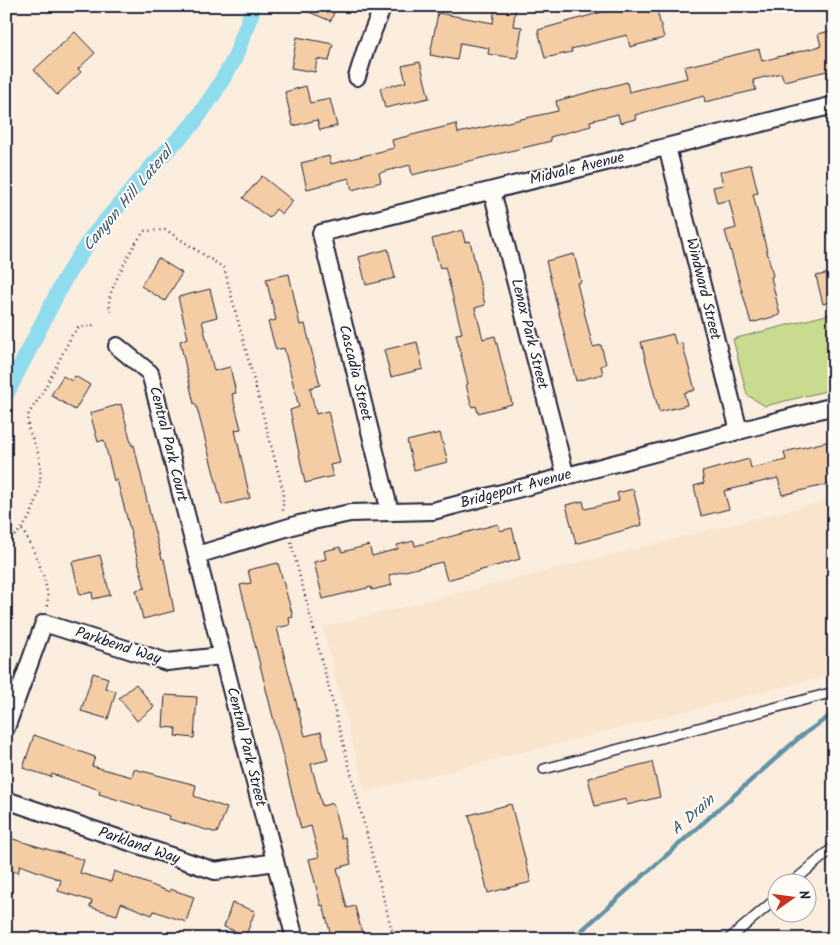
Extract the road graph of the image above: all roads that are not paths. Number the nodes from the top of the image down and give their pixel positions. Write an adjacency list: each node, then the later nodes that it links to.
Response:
1 (383, 6): 2 (street)
2 (357, 77)
3 (834, 106): 4 (street, Midvale Avenue)
4 (666, 147): 5 (street, Midvale Avenue); 9 (street, Windward Street)
5 (492, 191): 6 (street, Midvale Avenue); 10 (street, Lenox Park Street)
6 (321, 233): 11 (street, Cascadia Street)
7 (117, 346): 12 (street, Central Park Court)
8 (834, 406): 9 (street, Bridgeport Avenue)
9 (740, 431): 10 (street, Bridgeport Avenue)
10 (566, 476): 11 (street, Bridgeport Avenue)
11 (390, 512): 12 (street, Bridgeport Avenue)
12 (197, 555): 13 (street, Central Park Street)
13 (222, 656): 15 (street, Parkbend Way); 19 (street, Central Park Street)
14 (834, 692): 16 (lane)
15 (6, 728)
16 (544, 769)
17 (6, 800): 19 (street, Parkland Way)
18 (834, 847): 20 (lane)
19 (275, 862): 22 (street, Central Park Street)
20 (805, 872)
21 (768, 905): 23 (lane)
22 (295, 939)
23 (729, 939)

